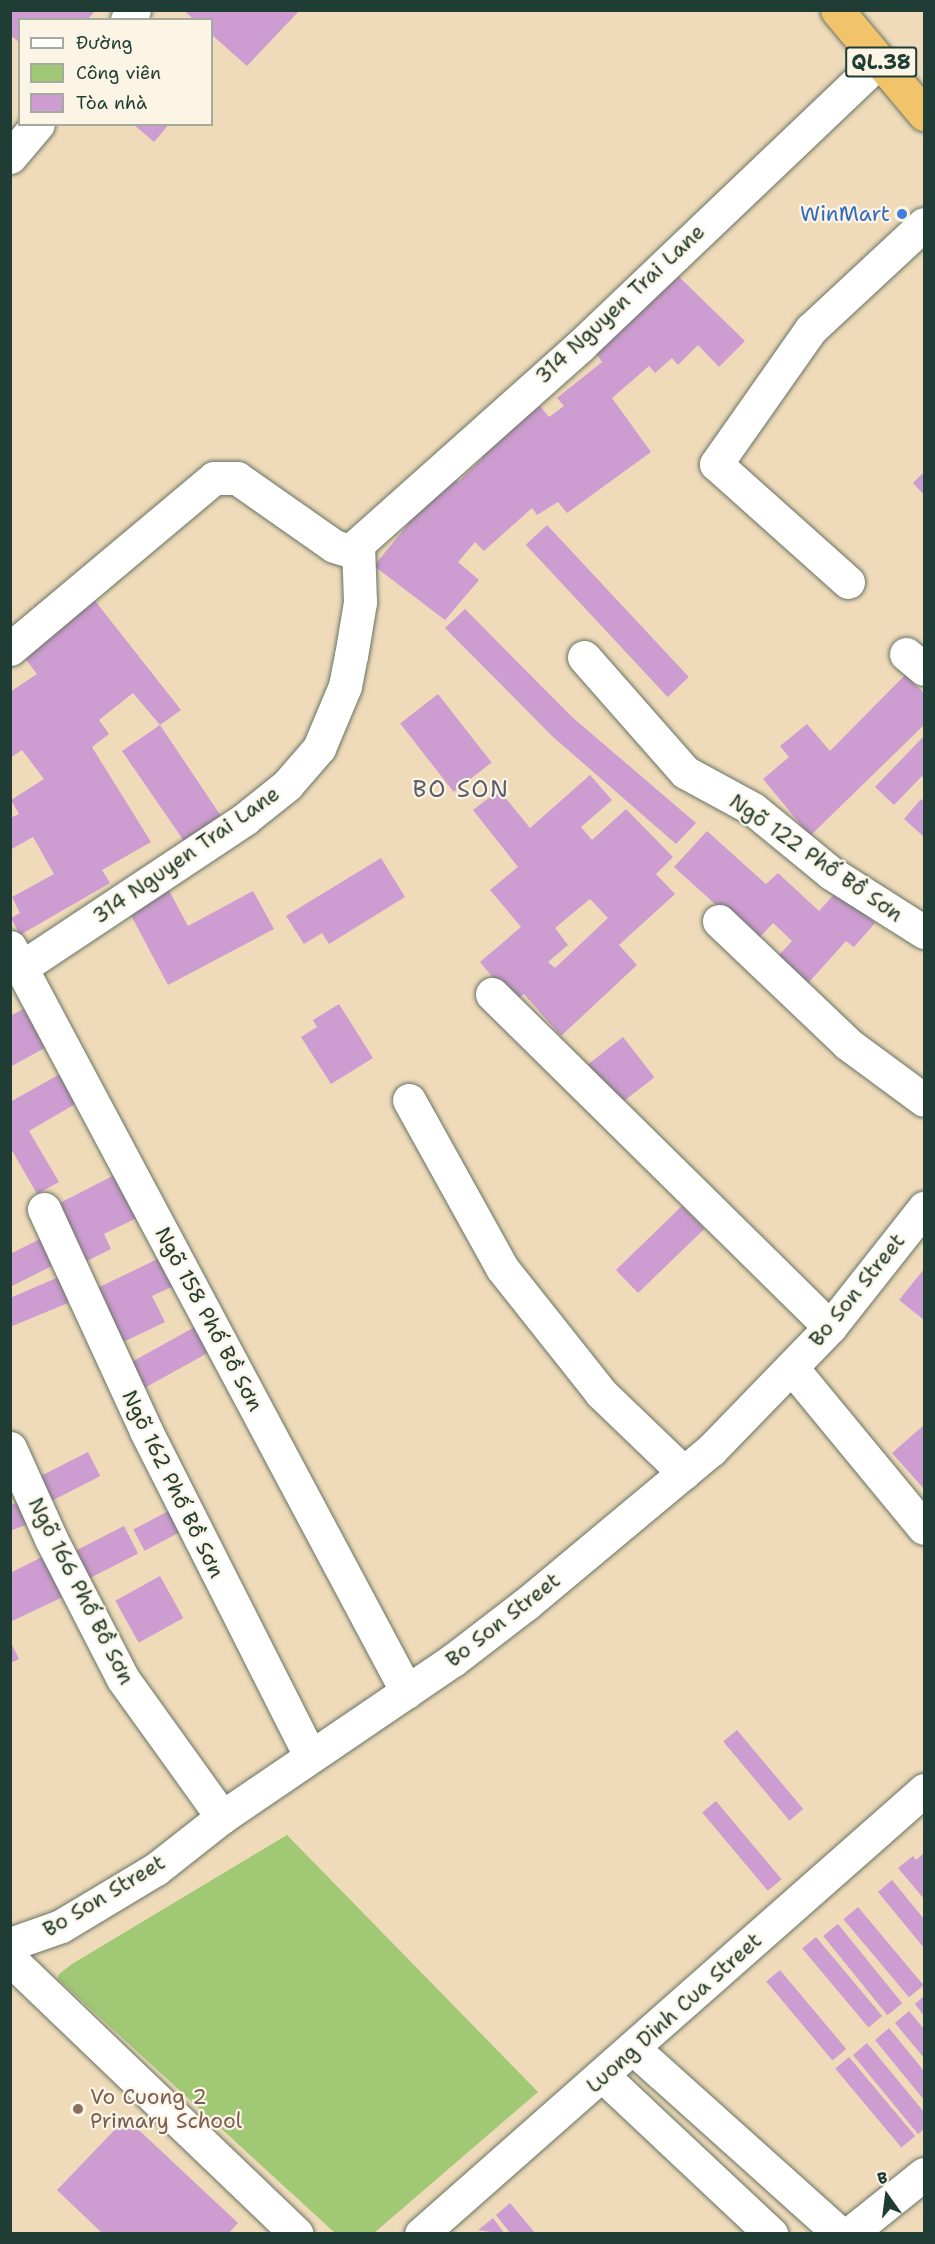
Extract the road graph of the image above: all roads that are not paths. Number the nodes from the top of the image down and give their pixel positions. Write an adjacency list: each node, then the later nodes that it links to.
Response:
1 (837, 10): 2 (highway, QL.38)
2 (879, 61): 3 (highway, QL.38); 7 (street, 314 Nguyen Trai Lane)
3 (924, 114)
4 (36, 126): 5 (street)
5 (10, 157)
6 (924, 224): 8 (street)
7 (358, 546): 9 (street); 13 (street, 314 Nguyen Trai Lane)
8 (848, 582)
9 (10, 649)
10 (584, 657): 12 (street, Ngõ 122 Phố Bồ Sơn)
11 (718, 921): 16 (street)
12 (924, 932)
13 (16, 957): 24 (street, Ngõ 158 Phố Bồ Sơn)
14 (492, 994): 19 (street)
15 (409, 1100): 22 (street)
16 (924, 1100)
17 (924, 1208): 19 (street, Bo Son Street)
18 (44, 1209): 25 (street, Ngõ 162 Phố Bồ Sơn)
19 (830, 1327): 20 (street, Bo Son Street)
20 (792, 1368): 22 (street, Bo Son Street); 23 (street)
21 (10, 1448): 27 (street, Ngõ 166 Phố Bồ Sơn)
22 (684, 1473): 24 (street, Bo Son Street)
23 (924, 1528)
24 (407, 1692): 25 (street, Bo Son Street)
25 (310, 1755): 27 (street, Bo Son Street)
26 (924, 1790): 30 (street, Luong Dinh Cua Street)
27 (222, 1817): 28 (street, Bo Son Street)
28 (10, 1944)
29 (10, 1959): 33 (street)
30 (634, 2049): 31 (street, Luong Dinh Cua Street); 36 (street)
31 (603, 2076): 34 (street, Luong Dinh Cua Street); 35 (street)
32 (924, 2174): 37 (street)
33 (297, 2234)
34 (421, 2234)
35 (771, 2234)
36 (840, 2234)
37 (849, 2234)

